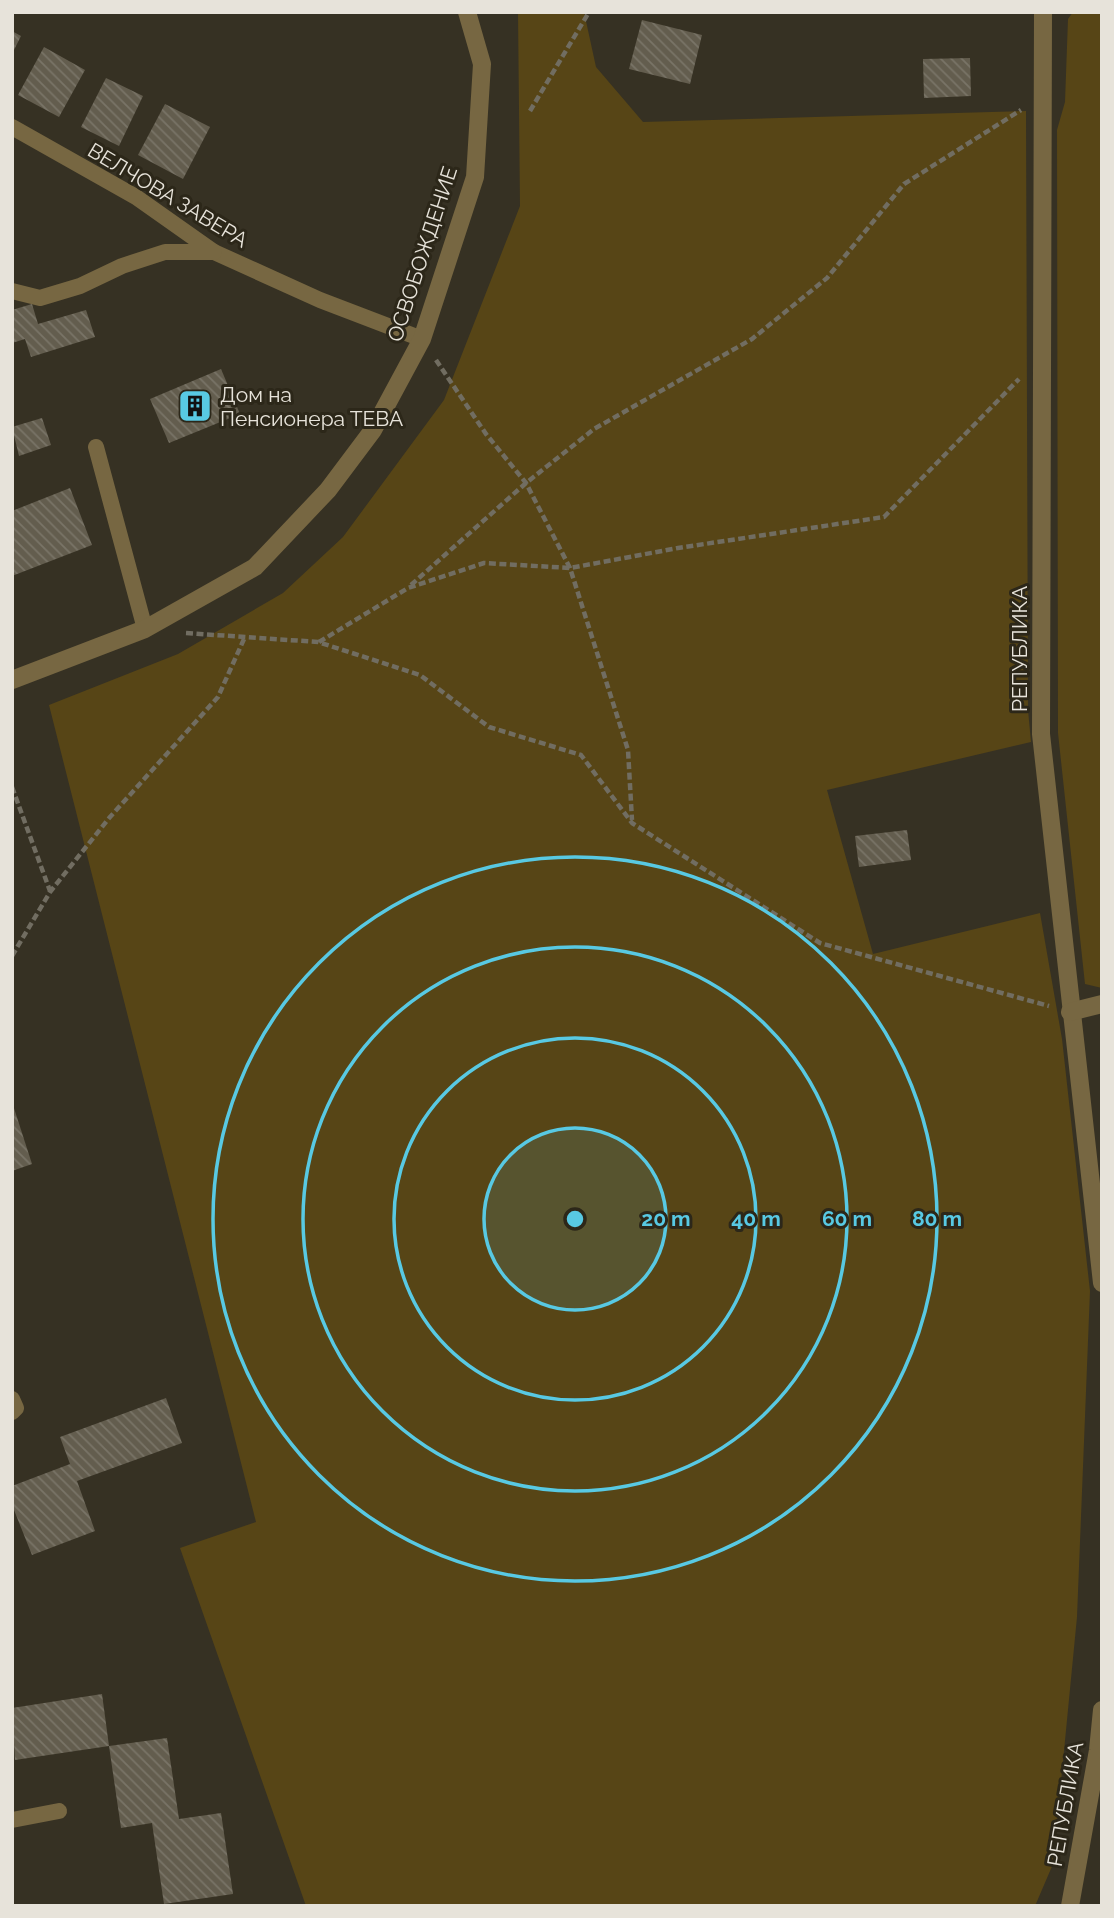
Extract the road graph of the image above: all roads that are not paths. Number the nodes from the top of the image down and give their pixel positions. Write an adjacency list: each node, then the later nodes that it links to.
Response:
1 (467, 12): 6 (street, ОСВОБОЖДЕНИЕ)
2 (1043, 12): 11 (street, РЕПУБЛИКА)
3 (12, 127): 4 (lane, ВЕЛЧОВА ЗАВЕРА)
4 (214, 253): 5 (lane); 6 (lane, ВЕЛЧОВА ЗАВЕРА)
5 (12, 291)
6 (422, 339): 8 (street, ОСВОБОЖДЕНИЕ)
7 (96, 447): 8 (lane)
8 (145, 629): 9 (street, ОСВОБОЖДЕНИЕ)
9 (12, 680)
10 (1102, 1004): 11 (street)
11 (1070, 1012): 12 (street, РЕПУБЛИКА)
12 (1102, 1283)
13 (12, 1399): 14 (lane)
14 (12, 1412)
15 (1102, 1710): 16 (street, РЕПУБЛИКА)
16 (1100, 1752): 19 (street, РЕПУБЛИКА)
17 (59, 1811): 18 (lane)
18 (12, 1820)
19 (1070, 1906)

